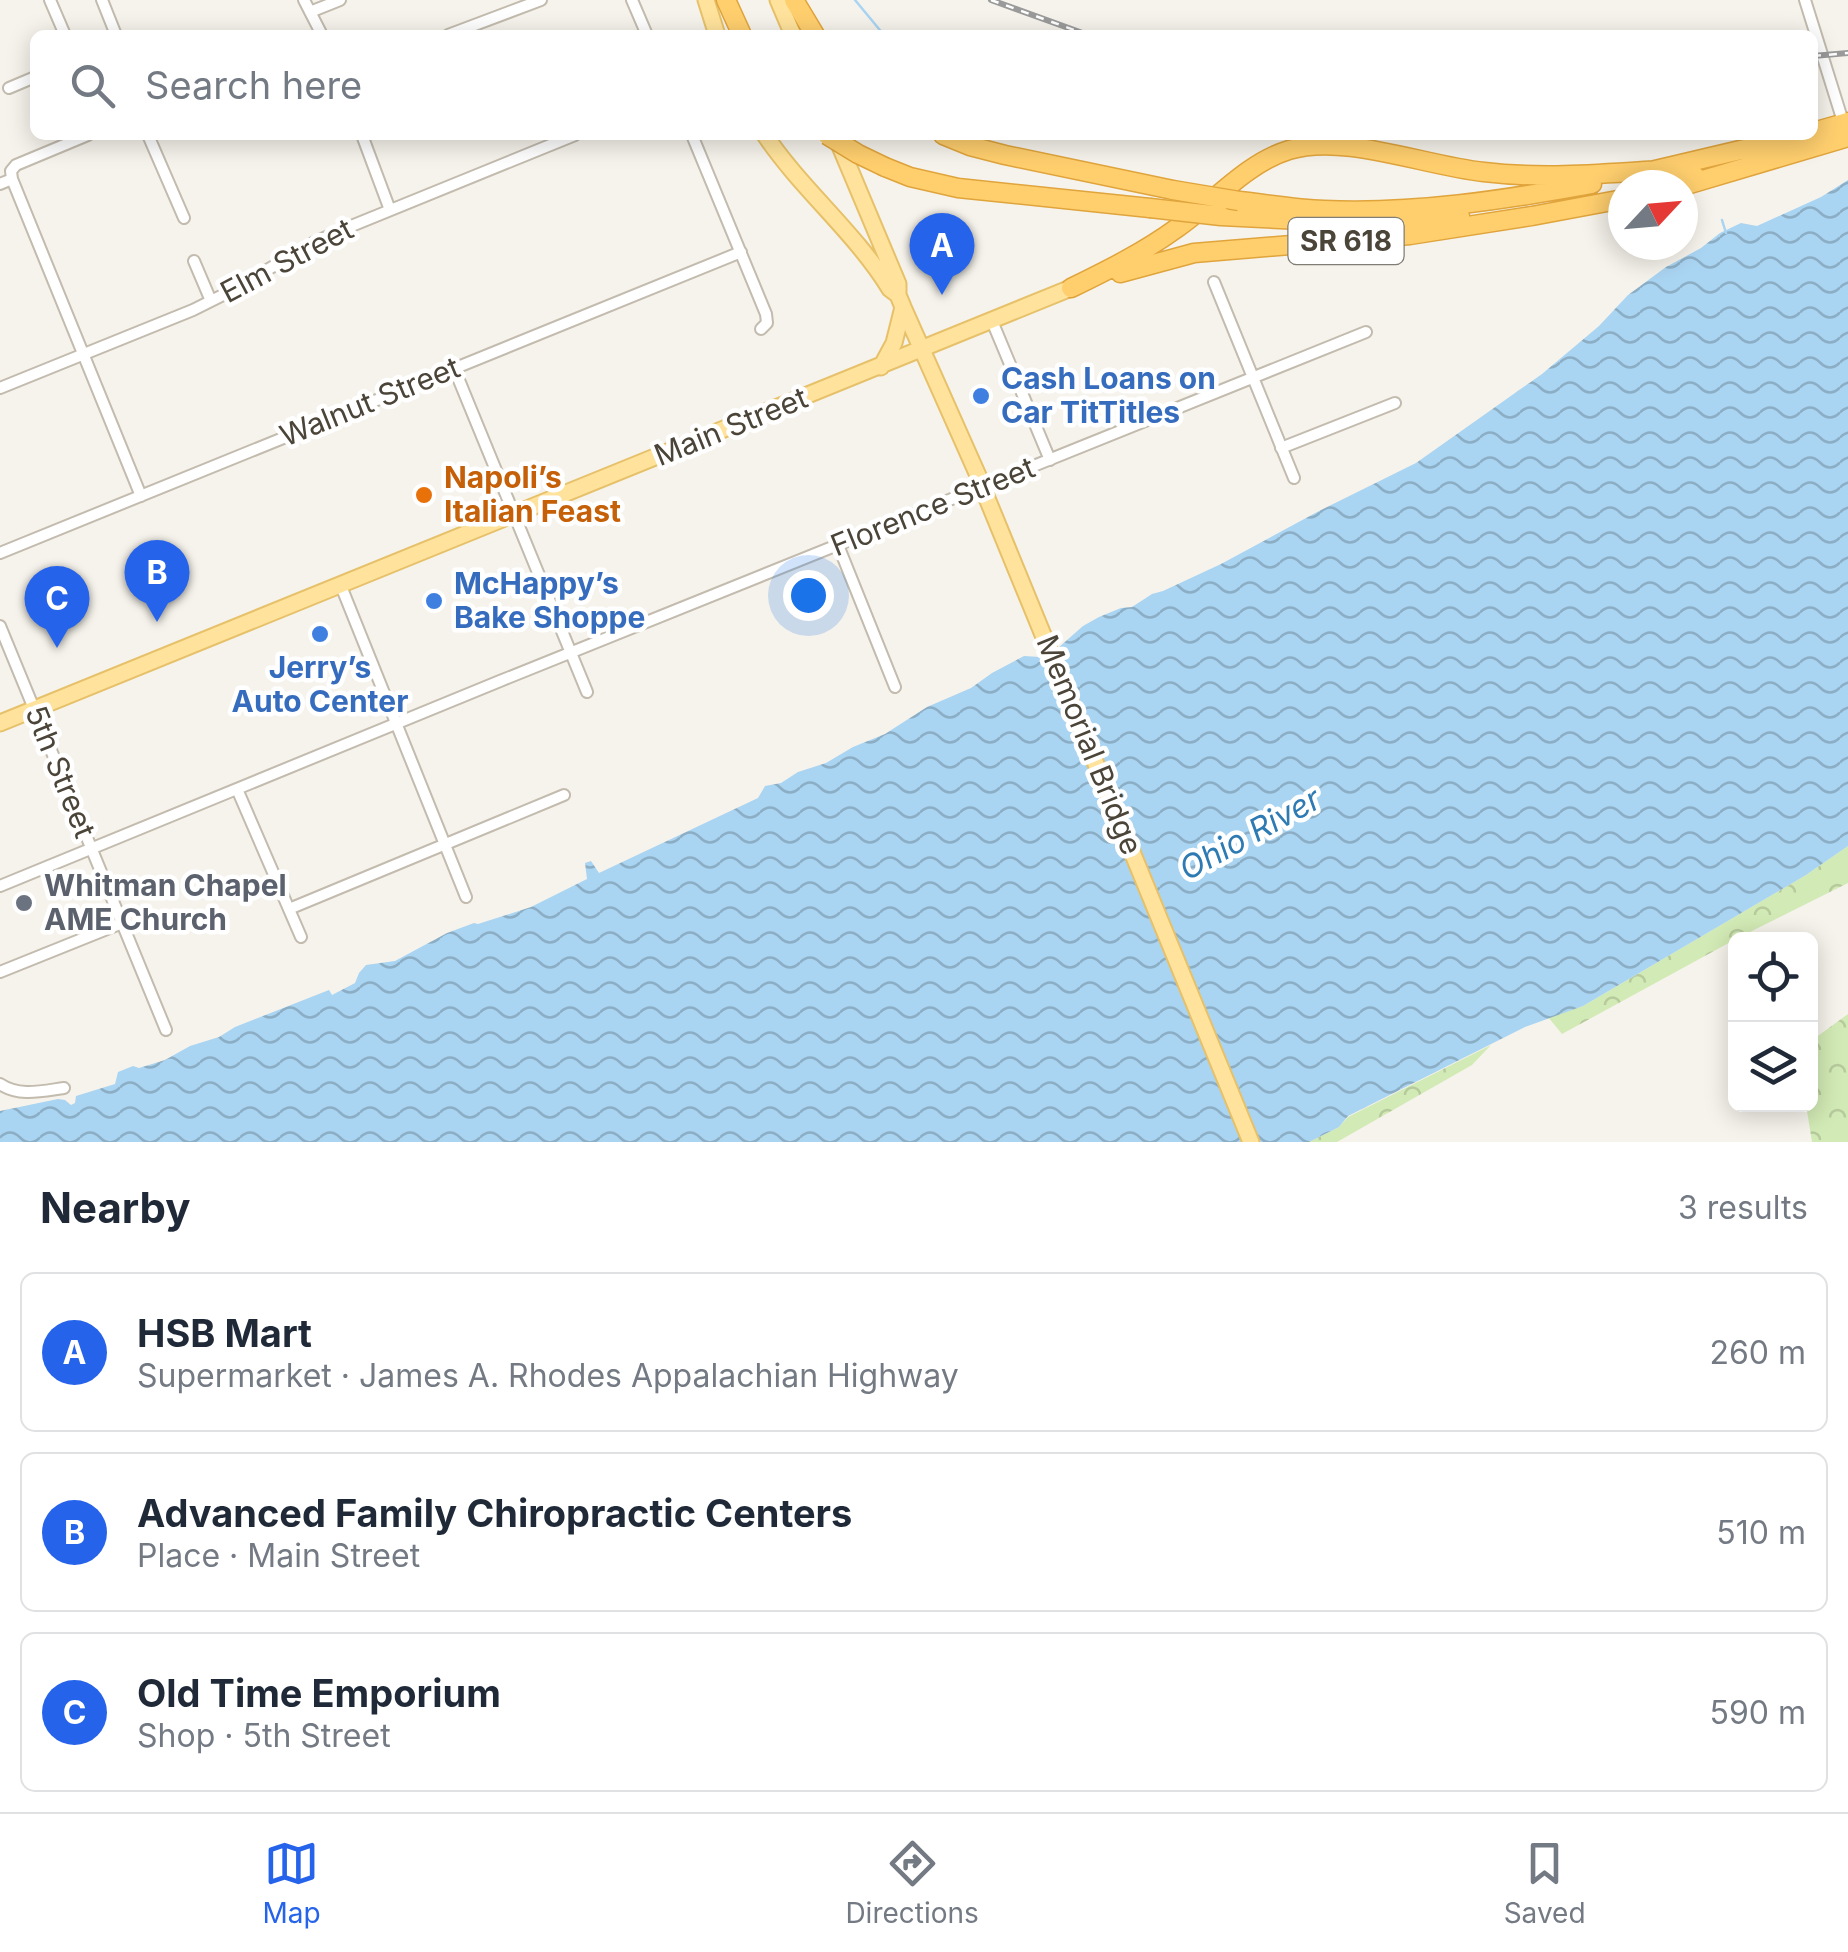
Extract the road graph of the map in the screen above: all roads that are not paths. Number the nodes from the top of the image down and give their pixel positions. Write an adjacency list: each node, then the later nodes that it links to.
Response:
1 (50, 0): 13 (street)
2 (102, 0): 14 (street)
3 (304, 0): 12 (street)
4 (340, 0): 12 (street)
5 (542, 0): 16 (street)
6 (632, 0): 17 (street)
7 (706, 0): 18 (main road)
8 (726, 0): 19 (highway)
9 (778, 0): 20 (main road)
10 (794, 0): 21 (highway)
11 (1805, 0): 22 (street)
12 (310, 12): 15 (street)
13 (63, 30)
14 (114, 30)
15 (319, 30)
16 (461, 30)
17 (645, 30)
18 (716, 30)
19 (740, 30)
20 (791, 30)
21 (811, 30)
22 (1812, 30)
23 (1818, 49): 26 (street)
24 (30, 83): 25 (street)
25 (9, 88)
26 (1847, 130): 27 (highway); 40 (highway)
27 (1818, 132)
28 (55, 140): 39 (street)
29 (76, 140): 39 (street)
30 (150, 140): 51 (street)
31 (364, 140): 50 (street)
32 (564, 140): 50 (street, Elm Street)
33 (694, 140): 52 (street)
34 (769, 140): 57 (main road)
35 (835, 140): 48 (highway, bridge)
36 (837, 140): 57 (main road)
37 (955, 140): 47 (highway, bridge)
38 (1787, 140): 41 (highway)
39 (58, 148): 44 (street)
40 (1755, 164): 42 (highway); 45 (highway)
41 (1684, 170)
42 (1698, 172)
43 (1608, 177): 55 (highway)
44 (12, 178): 46 (street); 62 (street)
45 (1698, 181)
46 (0, 184)
47 (1608, 184)
48 (1608, 197)
49 (1608, 198): 55 (highway, SR 618)
50 (390, 210): 56 (street, Elm Street)
51 (184, 218)
52 (741, 252): 59 (street); 64 (street, Walnut Street)
53 (194, 261): 56 (street)
54 (1214, 282): 65 (street)
55 (1071, 288): 58 (main road, Main Street)
56 (212, 301): 62 (street, Elm Street)
57 (900, 301): 61 (main road, Memorial Bridge); 63 (main road)
58 (992, 322): 61 (main road, Main Street); 69 (street)
59 (760, 329)
60 (1366, 332): 65 (street, Florence Street)
61 (923, 350): 63 (main road, Main Street); 96 (main road, Memorial Bridge)
62 (83, 354): 66 (street, Elm Street); 71 (street)
63 (881, 366): 72 (main road, Main Street)
64 (454, 368): 71 (street, Walnut Street); 72 (street)
65 (1253, 378): 68 (street); 69 (street, Florence Street)
66 (0, 388)
67 (1394, 402): 68 (street)
68 (1281, 448): 70 (street)
69 (1050, 460): 73 (street, Florence Street)
70 (1294, 478)
71 (141, 496): 74 (street, Walnut Street)
72 (514, 514): 75 (main road, Main Street); 77 (street)
73 (838, 545): 77 (street, Florence Street); 78 (street)
74 (0, 553)
75 (340, 586): 80 (main road, Main Street); 82 (street)
76 (0, 626): 80 (street, 5th Street)
77 (570, 653): 79 (street); 82 (street, Florence Street)
78 (895, 687)
79 (587, 692)
80 (34, 709): 81 (main road, Main Street); 86 (street, 5th Street)
81 (0, 723)
82 (396, 724): 83 (street, Florence Street); 85 (street)
83 (237, 788): 86 (street, Florence Street); 89 (street)
84 (564, 794): 85 (street)
85 (445, 846): 88 (street); 89 (street)
86 (92, 848): 87 (street, Florence Street); 90 (street, 5th Street)
87 (0, 886)
88 (466, 897)
89 (289, 909): 91 (street)
90 (122, 923): 92 (street); 93 (street, 5th Street)
91 (301, 938)
92 (0, 972)
93 (166, 1030)
94 (0, 1084): 95 (street)
95 (64, 1088)
96 (1251, 1142)

